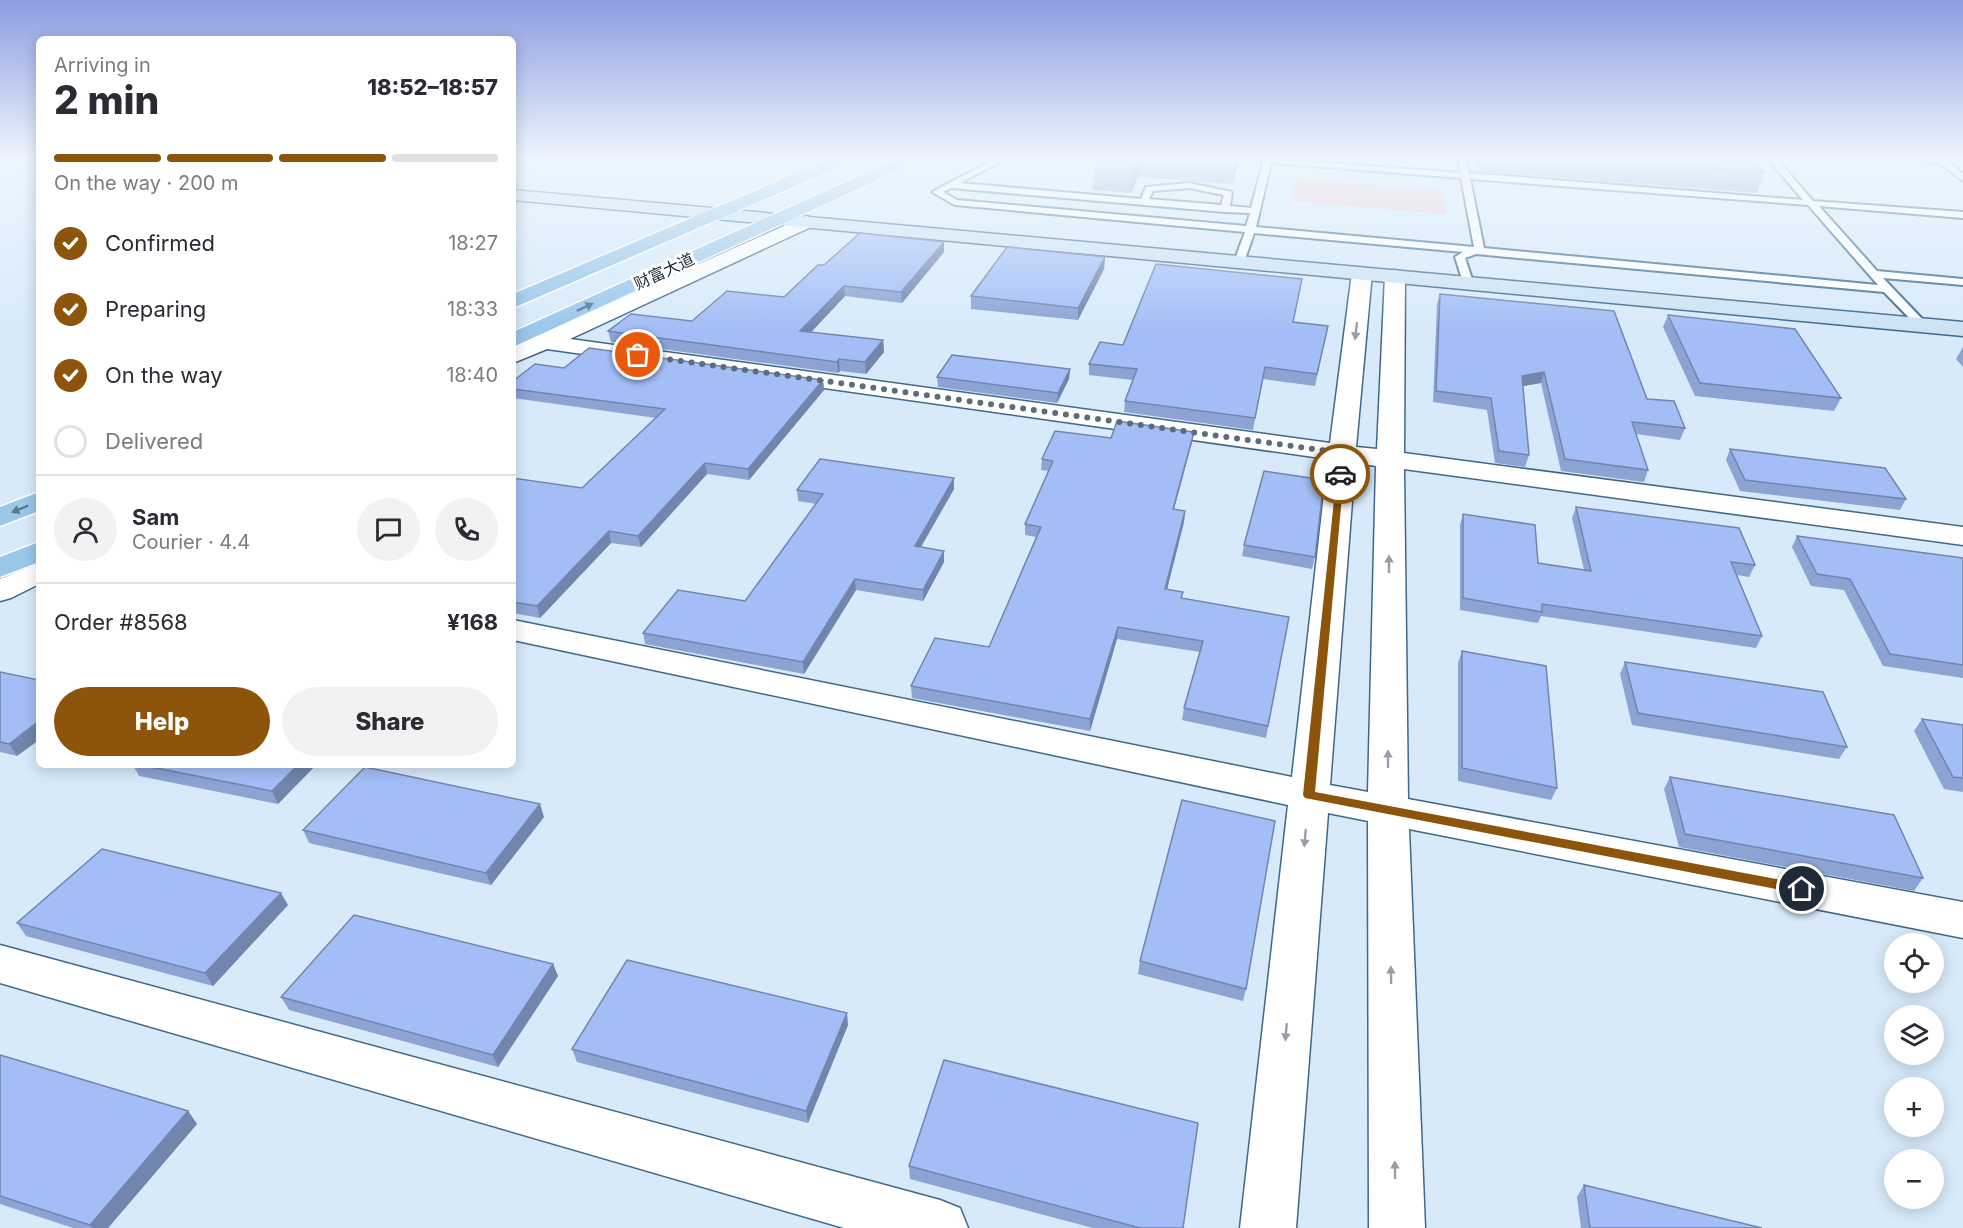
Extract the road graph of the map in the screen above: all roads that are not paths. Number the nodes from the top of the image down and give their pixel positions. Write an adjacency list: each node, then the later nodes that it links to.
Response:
1 (712, 215): 19 (main road, 财富大道)
2 (740, 215): 10 (main road)
3 (765, 215): 9 (main road)
4 (804, 215): 9 (main road)
5 (1106, 215): 11 (lane)
6 (1254, 215): 11 (lane)
7 (1473, 215): 12 (lane)
8 (1821, 215): 15 (lane)
9 (801, 217): 10 (main road); 13 (main road); 24 (street)
10 (776, 219): 23 (main road, 财富大道, one-way to 10)
11 (1250, 228): 12 (lane); 13 (lane)
12 (1479, 249): 16 (lane); 18 (lane)
13 (1241, 258): 14 (main road); 16 (main road)
14 (1378, 274): 16 (main road); 26 (street, one-way to 26); 27 (street)
15 (1874, 274): 17 (lane); 18 (lane)
16 (1467, 279): 21 (main road)
17 (1963, 282)
18 (1887, 289): 21 (lane)
19 (516, 302)
20 (1963, 318): 21 (main road)
21 (1916, 320): 22 (main road)
22 (1963, 329)
23 (516, 339)
24 (544, 342): 25 (street); 26 (street)
25 (516, 355)
26 (1342, 453): 27 (street); 36 (street)
27 (1390, 460): 30 (street); 37 (street, one-way to 27)
28 (36, 502): 29 (main road, one-way to 29)
29 (0, 517)
30 (1963, 536)
31 (36, 552): 32 (main road)
32 (0, 568)
33 (36, 573): 34 (street)
34 (0, 591)
35 (516, 631): 36 (street)
36 (1309, 795): 37 (street); 41 (street, one-way to 41)
37 (1388, 810): 38 (street); 42 (street, one-way to 37)
38 (1963, 920)
39 (0, 963): 40 (street)
40 (940, 1228)
41 (1268, 1228)
42 (1397, 1228)

